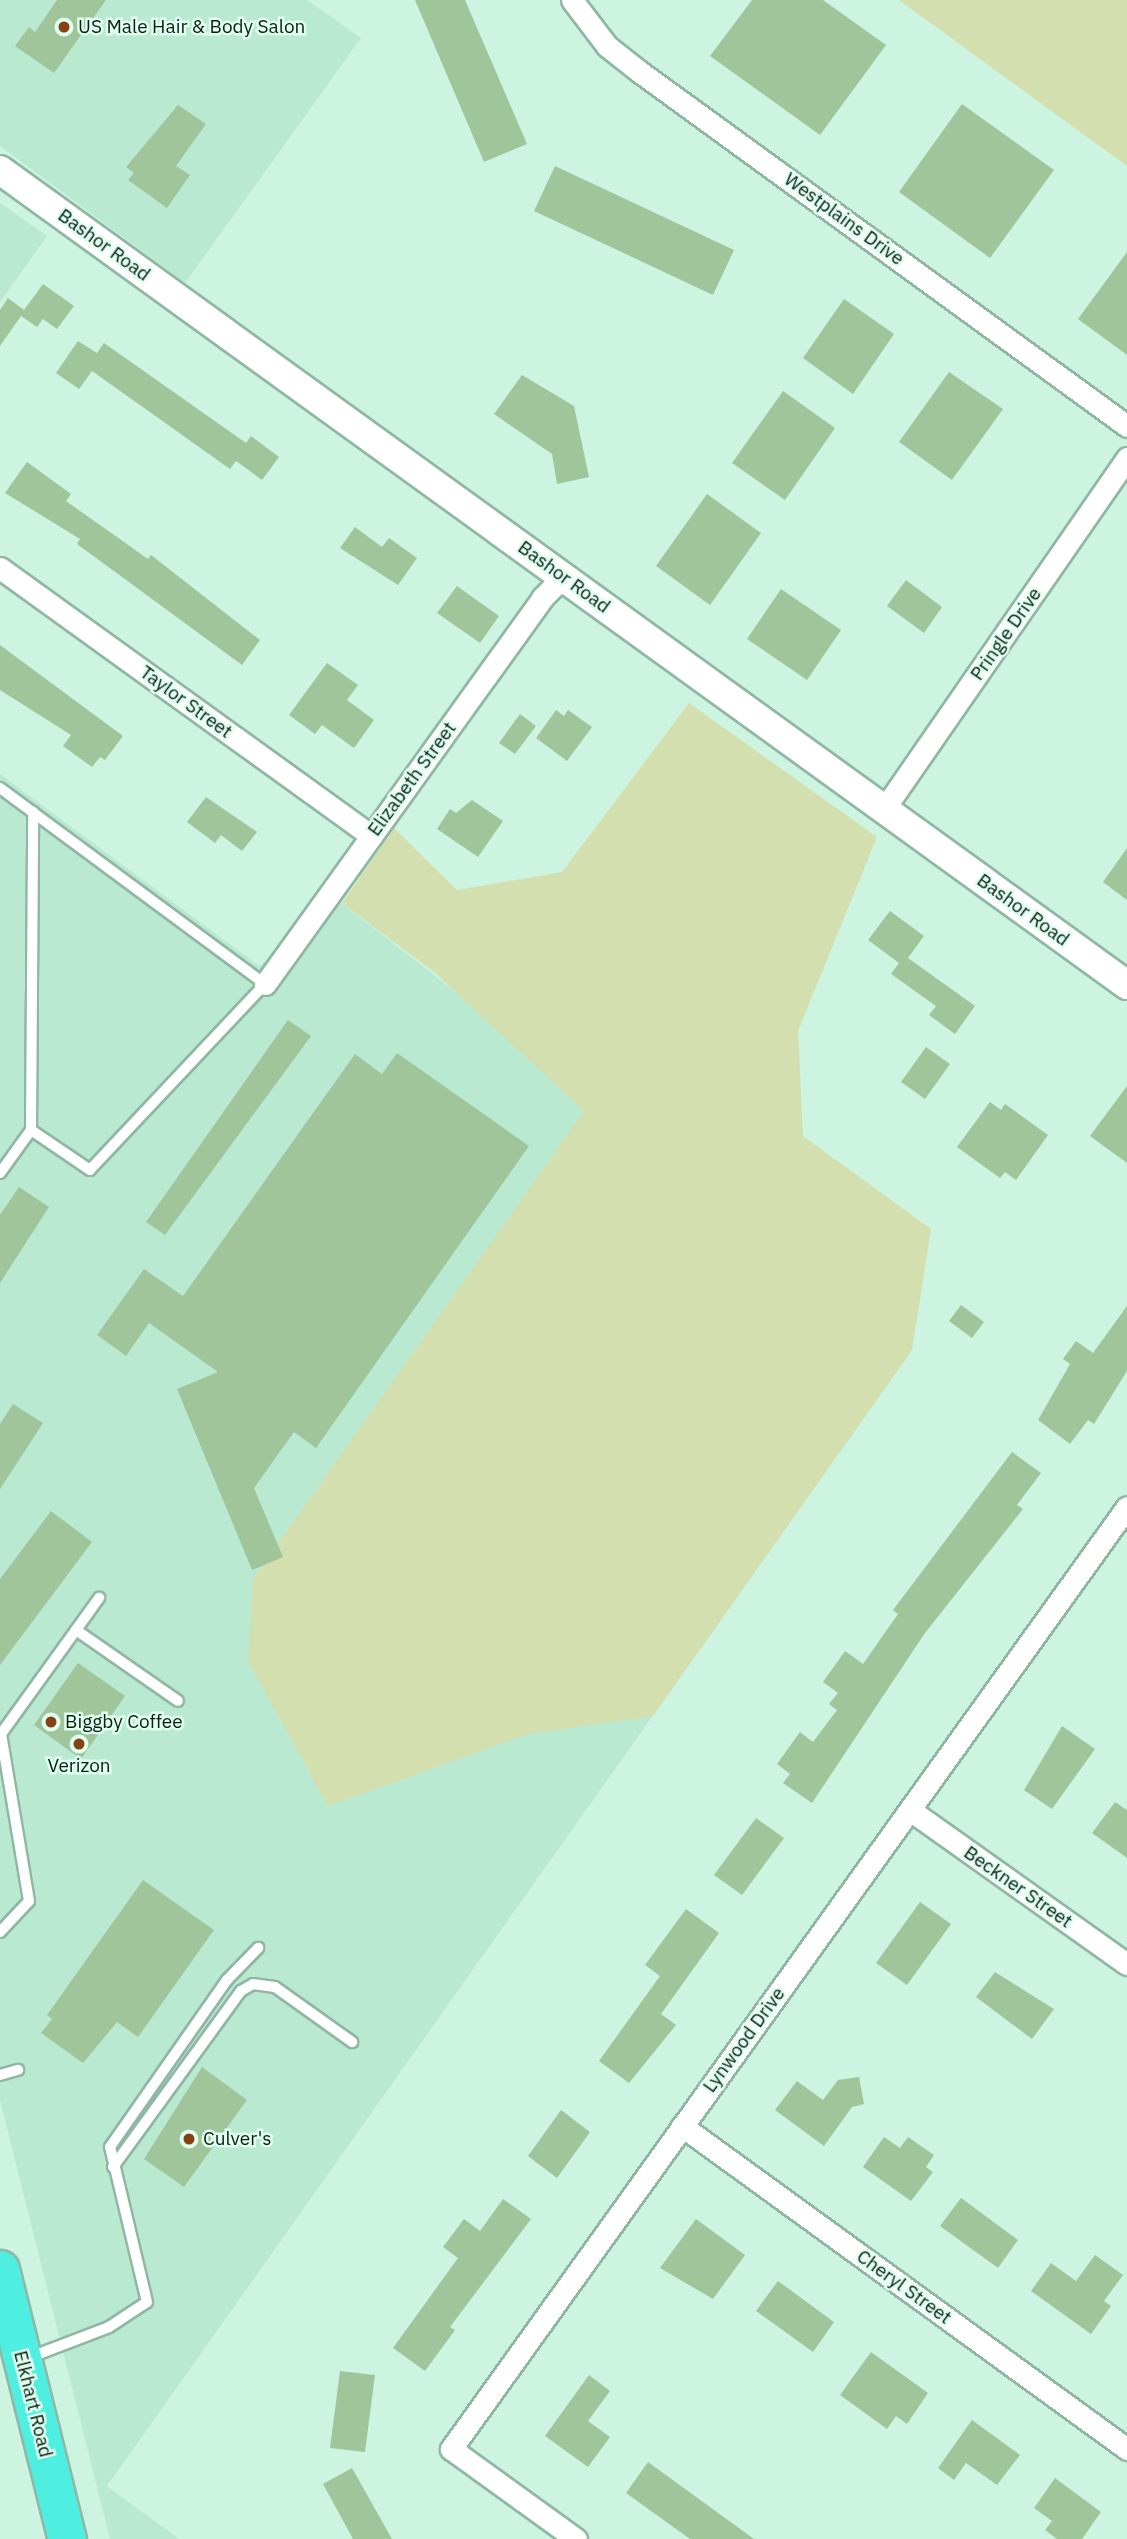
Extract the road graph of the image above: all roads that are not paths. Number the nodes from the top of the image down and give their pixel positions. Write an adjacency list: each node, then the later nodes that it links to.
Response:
1 (572, 0): 3 (street, Westplains Drive)
2 (0, 170): 6 (street, Bashor Road)
3 (1127, 426)
4 (1127, 458): 8 (street, Pringle Drive)
5 (0, 568): 10 (street, Taylor Street)
6 (563, 577): 8 (street, Bashor Road); 10 (street, Elizabeth Street)
7 (0, 788): 9 (lane)
8 (884, 809): 12 (street, Bashor Road)
9 (33, 812): 11 (lane); 13 (lane)
10 (372, 836): 11 (street, Elizabeth Street)
11 (265, 984): 13 (lane)
12 (1127, 985)
13 (31, 1130): 14 (lane)
14 (0, 1173)
15 (1127, 1507): 19 (street, Lynwood Drive)
16 (99, 1598): 17 (lane)
17 (76, 1630): 18 (lane); 20 (lane)
18 (177, 1701)
19 (910, 1810): 22 (street, Beckner Street); 26 (street, Lynwood Drive)
20 (0, 1932)
21 (258, 1948): 27 (lane)
22 (1127, 1964)
23 (352, 2042): 27 (lane)
24 (18, 2070): 25 (lane)
25 (0, 2075)
26 (682, 2126): 30 (street, Cheryl Street); 32 (street, Lynwood Drive)
27 (113, 2167): 29 (lane)
28 (0, 2269): 29 (highway, Elkhart Road)
29 (22, 2360): 31 (highway, Elkhart Road)
30 (1127, 2448)
31 (67, 2539)
32 (576, 2539)

